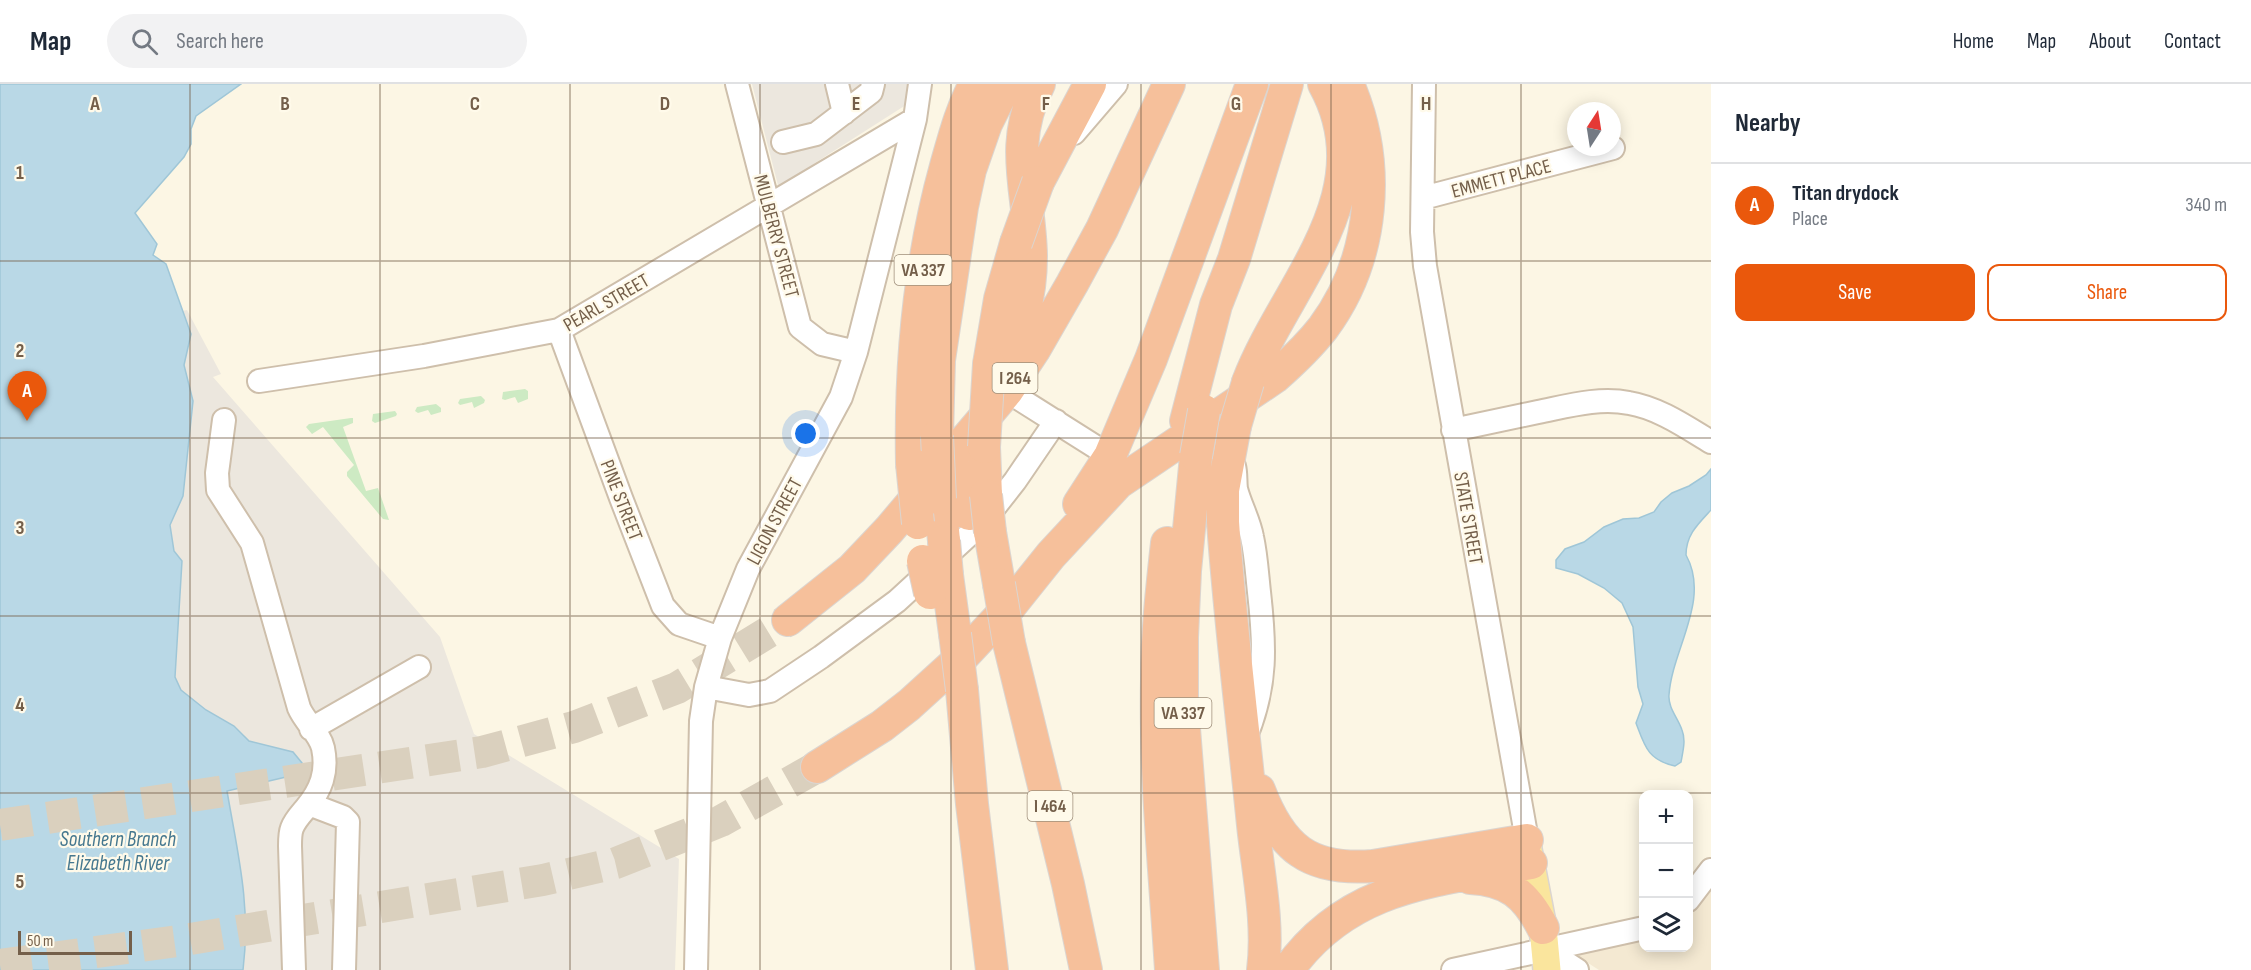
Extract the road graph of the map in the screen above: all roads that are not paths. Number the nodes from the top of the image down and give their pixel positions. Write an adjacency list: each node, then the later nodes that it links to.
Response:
1 (737, 84): 23 (street, MULBERRY STREET)
2 (837, 84): 17 (street)
3 (873, 84): 17 (street)
4 (920, 84): 18 (street, LIGON STREET)
5 (975, 84): 36 (highway, VA 337)
6 (1006, 84): 31 (highway)
7 (1039, 84): 36 (highway)
8 (1090, 84): 21 (highway)
9 (1116, 84): 21 (street)
10 (1152, 84): 24 (street)
11 (1169, 84): 24 (highway, I 264)
12 (1252, 84): 34 (highway)
13 (1287, 84): 35 (highway, VA 337, bridge)
14 (1323, 84): 44 (highway, bridge)
15 (1348, 84): 38 (highway)
16 (1424, 84): 22 (street, STATE STREET)
17 (844, 113): 19 (street)
18 (915, 119): 23 (street, PEARL STREET); 26 (street, LIGON STREET)
19 (783, 142)
20 (1583, 156): 22 (street, EMMETT PLACE)
21 (1043, 171): 37 (highway, bridge)
22 (1423, 198): 32 (street, STATE STREET)
23 (770, 206): 25 (street, PEARL STREET); 26 (street, MULBERRY STREET)
24 (1072, 284): 28 (highway, I 264)
25 (559, 330): 27 (street, PEARL STREET); 40 (street, PINE STREET)
26 (856, 352): 40 (street, LIGON STREET)
27 (258, 381)
28 (1007, 391): 30 (street); 36 (highway, I 264)
29 (224, 420): 43 (street)
30 (1056, 421): 34 (street); 42 (street)
31 (944, 426): 36 (highway, bridge); 37 (highway)
32 (1453, 430): 33 (street); 47 (street, STATE STREET)
33 (1708, 441)
34 (1110, 456): 38 (highway)
35 (1187, 461): 58 (highway); 59 (highway, VA 337)
36 (923, 495): 39 (highway, I 264); 56 (highway, VA 337)
37 (980, 522): 57 (highway, I 464, bridge)
38 (1051, 555): 45 (highway)
39 (788, 620)
40 (720, 638): 42 (street, LIGON STREET)
41 (419, 667): 43 (street)
42 (706, 687): 55 (street, LIGON STREET)
43 (311, 729): 46 (street)
44 (1245, 749): 47 (highway); 60 (highway)
45 (817, 767)
46 (309, 804): 53 (street); 54 (street)
47 (1529, 851): 49 (highway); 52 (main road, STATE STREET)
48 (1711, 870): 50 (street)
49 (1454, 878): 52 (highway); 61 (highway)
50 (1690, 898)
51 (1639, 929): 52 (street)
52 (1545, 949): 62 (street); 63 (street)
53 (294, 970)
54 (344, 970)
55 (696, 970)
56 (992, 970)
57 (1086, 970)
58 (1171, 970)
59 (1203, 970)
60 (1263, 970)
61 (1288, 970)
62 (1453, 970)
63 (1577, 970)

